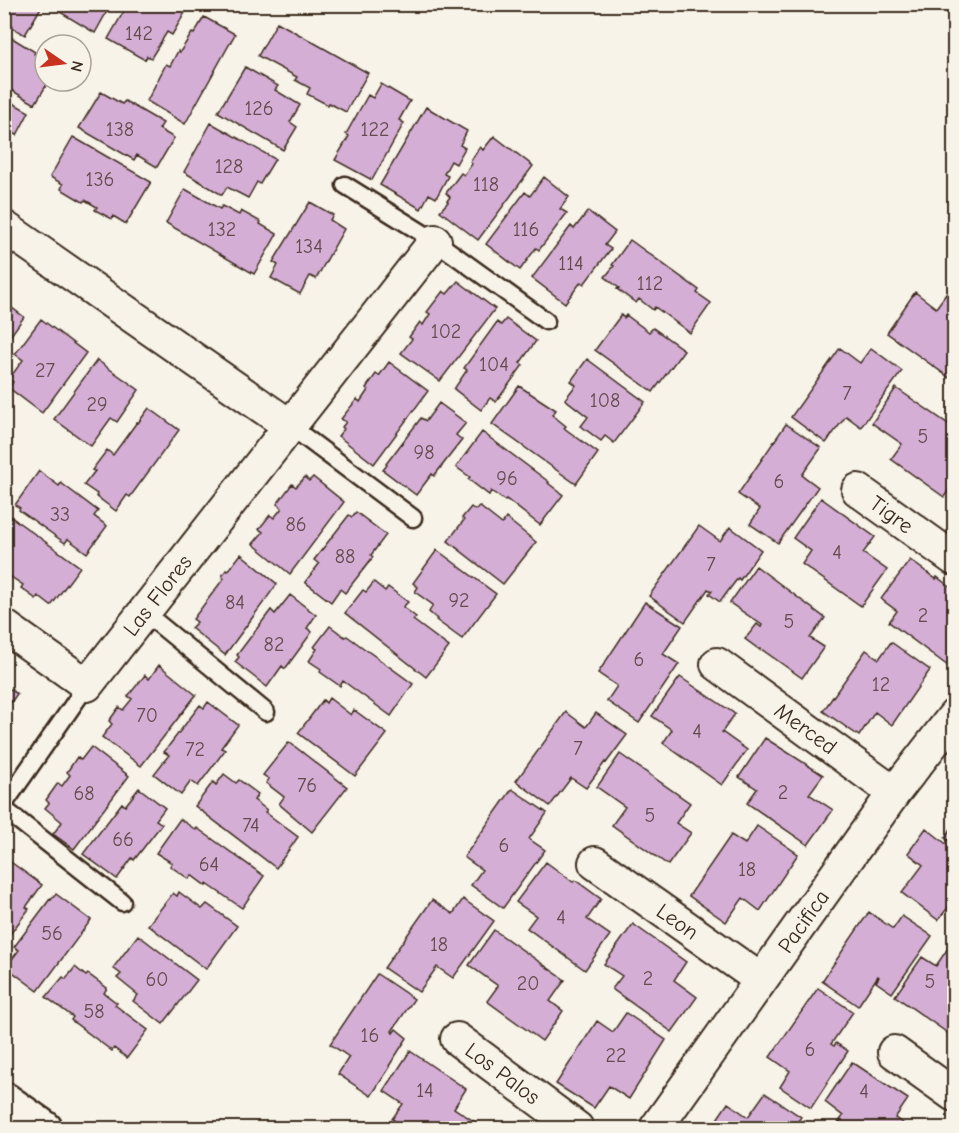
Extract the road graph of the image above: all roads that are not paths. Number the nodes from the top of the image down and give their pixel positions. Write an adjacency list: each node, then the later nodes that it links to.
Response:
1 (345, 185): 3 (lane)
2 (4, 227): 5 (street)
3 (435, 241): 4 (lane); 5 (street, Las Flores)
4 (546, 321)
5 (290, 426): 7 (lane); 9 (street, Las Flores)
6 (858, 490): 8 (street, Tigre)
7 (413, 518)
8 (954, 559)
9 (144, 612): 12 (street, Las Flores); 13 (lane)
10 (4, 626): 12 (street)
11 (717, 663): 15 (street, Merced)
12 (87, 685): 16 (lane)
13 (266, 712)
14 (954, 716): 15 (street, Pacifica)
15 (894, 793): 19 (street, Pacifica)
16 (4, 806): 18 (lane)
17 (595, 863): 19 (street, Leon)
18 (122, 902)
19 (761, 980): 26 (street, Pacifica)
20 (457, 1039): 25 (street, Los Palos)
21 (894, 1052): 22 (street)
22 (954, 1095)
23 (4, 1099): 24 (main road)
24 (45, 1128)
25 (577, 1128)
26 (656, 1128)

